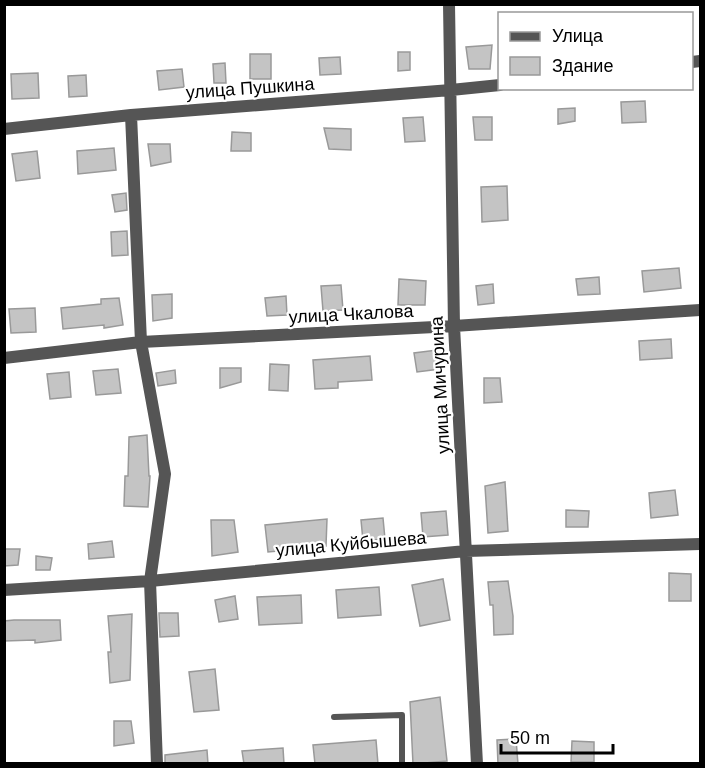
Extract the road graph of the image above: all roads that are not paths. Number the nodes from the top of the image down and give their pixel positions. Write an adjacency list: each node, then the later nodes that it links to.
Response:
1 (449, 4): 3 (street, улица Мичурина)
2 (498, 85): 3 (street, улица Пушкина)
3 (451, 90): 4 (street, улица Пушкина); 7 (street, улица Мичурина)
4 (131, 115): 5 (street, улица Пушкина); 8 (street)
5 (4, 129)
6 (700, 310): 7 (street, улица Чкалова)
7 (454, 326): 8 (street, улица Чкалова); 11 (street, улица Мичурина)
8 (141, 342): 9 (street, улица Чкалова); 12 (street)
9 (4, 358)
10 (700, 544): 11 (street, улица Куйбышева)
11 (466, 551): 12 (street, улица Куйбышева); 17 (street, улица Мичурина)
12 (150, 581): 13 (street, улица Куйбышева); 15 (street)
13 (4, 591)
14 (334, 717): 16 (lane)
15 (157, 764)
16 (402, 764)
17 (477, 764)

